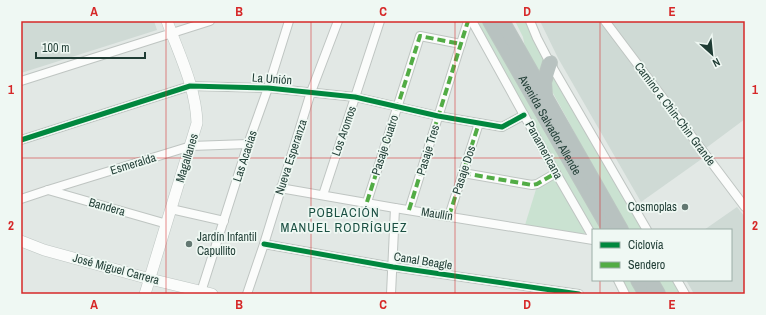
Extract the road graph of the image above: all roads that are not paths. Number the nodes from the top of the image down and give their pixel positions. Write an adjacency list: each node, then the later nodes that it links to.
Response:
1 (167, 21): 12 (street, Magallanes)
2 (210, 21): 12 (street)
3 (289, 21): 17 (street, Las Acacias)
4 (338, 21): 18 (street, Nueva Esperanza)
5 (380, 21): 19 (street, Los Aromos)
6 (468, 21): 13 (street, Pasaje Tres)
7 (472, 21): 22 (street, Panamericana)
8 (490, 21): 42 (highway, Avenida Salvador Allende)
9 (502, 21): 20 (highway, Avenida Salvador Allende)
10 (530, 21): 14 (street)
11 (605, 21): 36 (street, Camino a Chin-Chin Grande)
12 (172, 33): 15 (street); 16 (street, Magallanes)
13 (461, 44): 21 (street, Pasaje Cuatro); 23 (street, Pasaje Tres)
14 (550, 63): 20 (highway); 44 (street)
15 (21, 81)
16 (190, 86): 17 (street, La Unión); 25 (street, La Unión); 27 (street, Magallanes)
17 (268, 88): 18 (street, La Unión); 26 (street, Las Acacias)
18 (311, 92): 19 (street, La Unión); 30 (street, Nueva Esperanza)
19 (355, 97): 21 (street, La Unión); 32 (street, Los Aromos)
20 (546, 98): 43 (highway, Avenida Salvador Allende)
21 (398, 108): 23 (street, La Unión); 34 (street, Pasaje Cuatro)
22 (524, 115): 24 (street, La Unión); 29 (street, Panamericana)
23 (438, 116): 24 (street, La Unión); 38 (street, Pasaje Tres)
24 (479, 123): 28 (street, Pasaje Dos)
25 (21, 140)
26 (248, 144): 27 (street, Esmeralda); 40 (street, Las Acacias)
27 (191, 146): 31 (street, Esmeralda); 37 (street, Magallanes)
28 (463, 173): 29 (street); 39 (street, Pasaje Dos)
29 (556, 173): 45 (street, Panamericana)
30 (280, 188): 32 (street, Maullín); 48 (street, Nueva Esperanza)
31 (48, 190): 33 (street, Esmeralda); 41 (street, Bandera)
32 (322, 195): 34 (street, Maullín)
33 (21, 199)
34 (367, 202): 35 (street, Maullín)
35 (395, 208): 38 (street, Maullín); 49 (street)
36 (745, 208)
37 (171, 209): 40 (street); 41 (street, Magallanes)
38 (409, 210): 39 (street, Maullín)
39 (449, 216): 46 (street, Maullín)
40 (224, 221): 55 (street, Las Acacias)
41 (167, 224): 50 (street, Magallanes)
42 (609, 229)
43 (620, 229)
44 (646, 229)
45 (592, 236)
46 (592, 238)
47 (21, 241): 50 (street, José Miguel Carrera)
48 (264, 244): 49 (street, Canal Beagle); 57 (street, Nueva Esperanza)
49 (393, 267): 58 (street); 59 (street, Canal Beagle)
50 (150, 279): 55 (street, José Miguel Carrera); 56 (street, Magallanes)
51 (619, 281): 60 (street)
52 (639, 281): 61 (highway)
53 (651, 281): 62 (highway)
54 (678, 281): 63 (street)
55 (207, 293)
56 (145, 294)
57 (247, 294)
58 (391, 294)
59 (579, 294)
60 (626, 294)
61 (646, 294)
62 (658, 294)
63 (685, 294)

